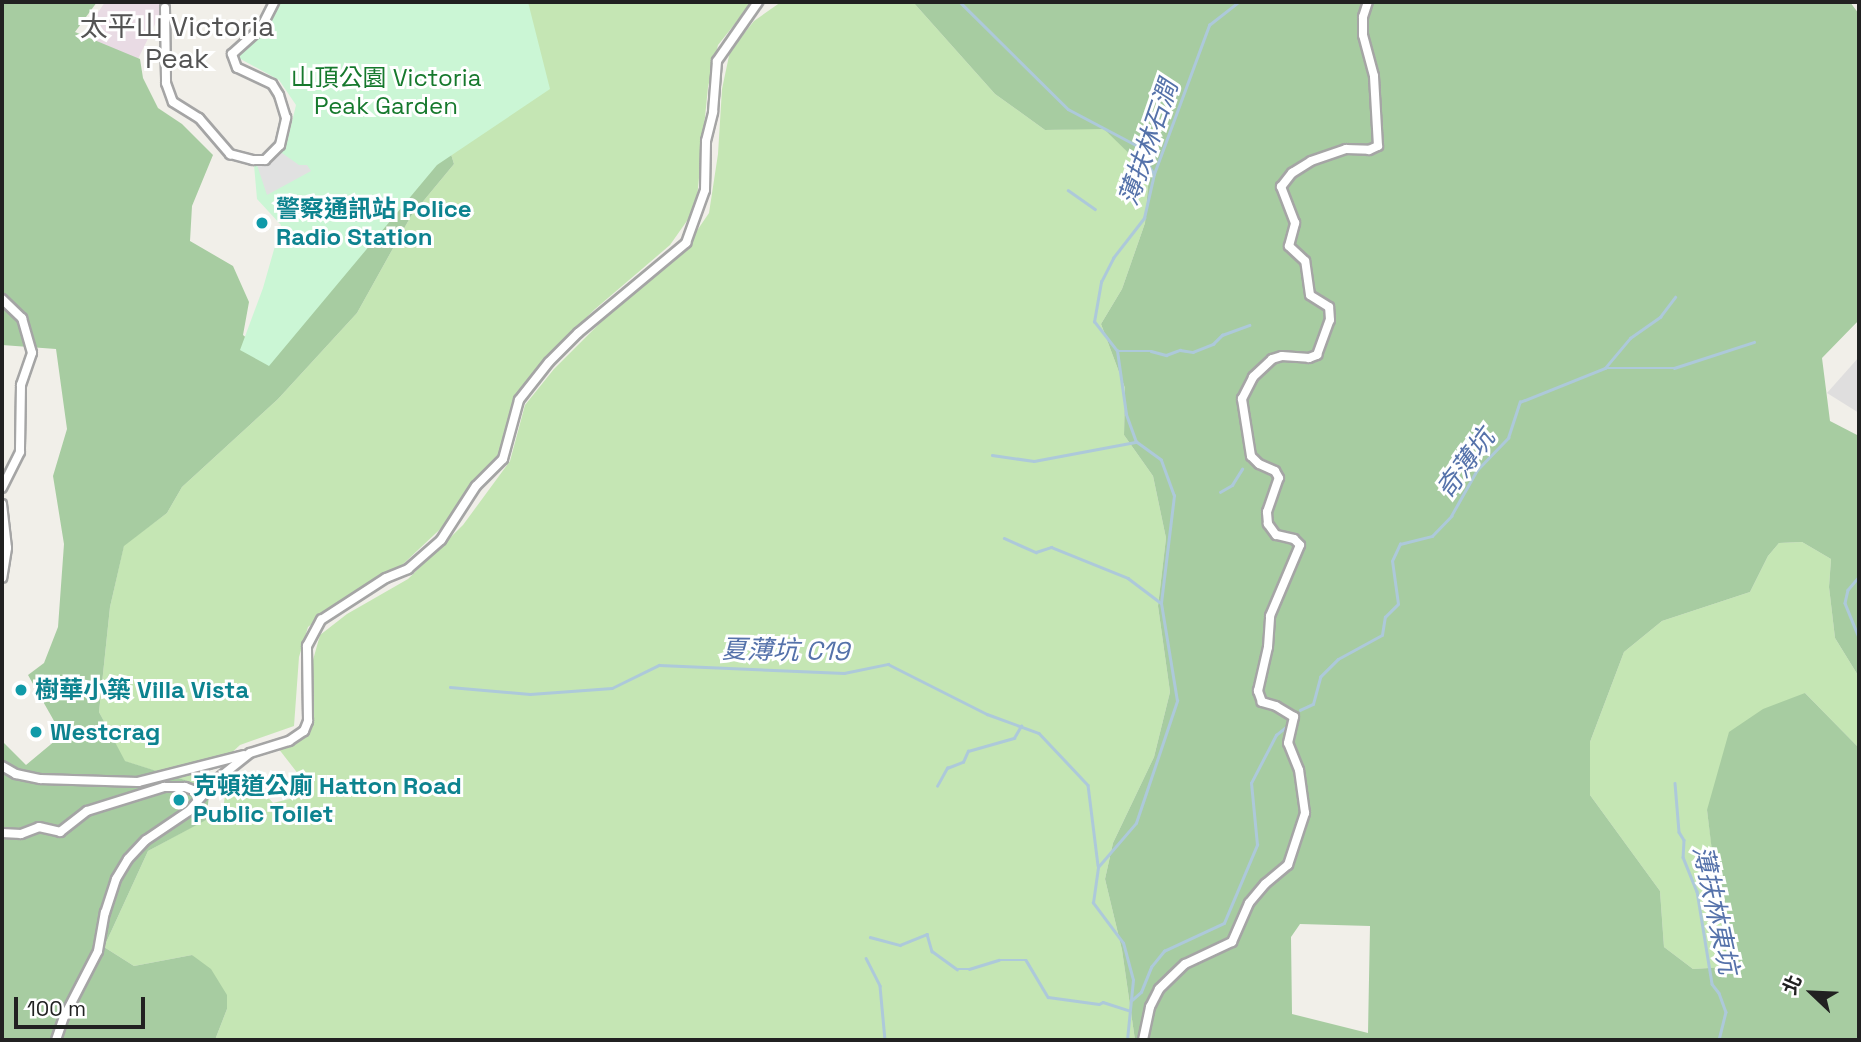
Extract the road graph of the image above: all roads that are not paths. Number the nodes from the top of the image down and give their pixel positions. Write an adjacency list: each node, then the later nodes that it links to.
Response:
1 (274, 2): 4 (street)
2 (758, 2): 9 (street)
3 (1368, 2): 14 (street)
4 (165, 8)
5 (2, 299): 6 (street)
6 (2, 488)
7 (2, 504): 8 (street)
8 (2, 578)
9 (250, 753): 10 (street); 11 (street)
10 (2, 766)
11 (203, 794): 12 (street); 13 (street)
12 (2, 833)
13 (56, 1040)
14 (1143, 1040)

